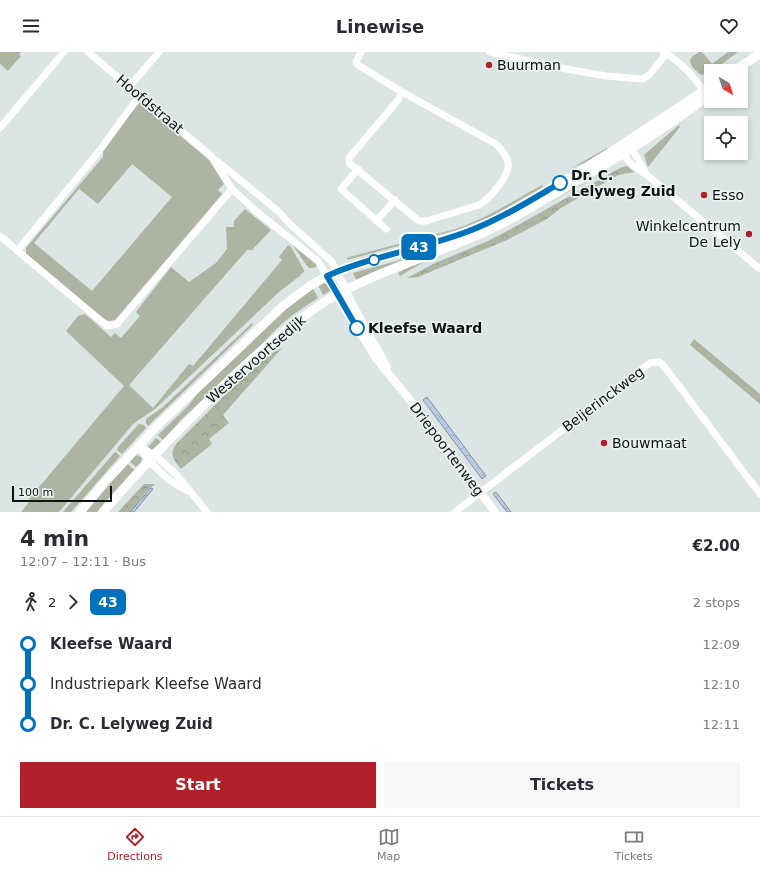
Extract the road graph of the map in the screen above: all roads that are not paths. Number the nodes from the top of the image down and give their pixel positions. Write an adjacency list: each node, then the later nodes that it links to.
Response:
1 (64, 52): 17 (street)
2 (88, 52): 11 (street, Hoofdstraat)
3 (159, 52): 11 (street)
4 (362, 52): 13 (street)
5 (490, 52): 6 (street)
6 (664, 53): 12 (street)
7 (760, 54): 9 (main road)
8 (760, 60): 10 (main road)
9 (744, 64)
10 (748, 68)
11 (130, 86): 16 (street, Hoofdstraat)
12 (704, 88)
13 (402, 92): 22 (street); 25 (street)
14 (704, 93): 18 (main road, Westervoortsedijk)
15 (704, 93): 19 (main road, Westervoortsedijk)
16 (140, 95): 21 (street, Hoofdstraat); 31 (street)
17 (0, 128)
18 (623, 144): 19 (street); 20 (street); 33 (main road, Westervoortsedijk)
19 (632, 149): 20 (main road, Westervoortsedijk); 23 (street)
20 (624, 154): 23 (street); 35 (main road, Westervoortsedijk)
21 (212, 157): 24 (street, Hoofdstraat); 27 (street, Hoofdstraat)
22 (358, 170): 25 (street); 26 (street)
23 (647, 175): 32 (street)
24 (232, 189): 29 (street, Hoofdstraat); 31 (street)
25 (395, 200): 26 (street)
26 (376, 221): 28 (street)
27 (290, 224): 29 (street); 33 (street)
28 (386, 229)
29 (284, 233): 34 (street)
30 (0, 236): 31 (street)
31 (17, 251)
32 (760, 269)
33 (337, 272): 34 (main road, Westervoortsedijk); 35 (street, Driepoortenweg)
34 (327, 276): 35 (street, Driepoortenweg); 36 (main road, Westervoortsedijk)
35 (341, 293): 37 (main road, Westervoortsedijk); 39 (street, Driepoortenweg)
36 (138, 446): 37 (street); 41 (main road, Westervoortsedijk)
37 (151, 458): 38 (street); 38 (street); 42 (main road, Westervoortsedijk)
38 (189, 491): 43 (street)
39 (480, 493): 40 (street, Beijerinckweg); 44 (street, Beijerinckweg); 45 (street, Driepoortenweg)
40 (760, 494)
41 (80, 512)
42 (103, 512)
43 (207, 512)
44 (455, 512)
45 (495, 512)

